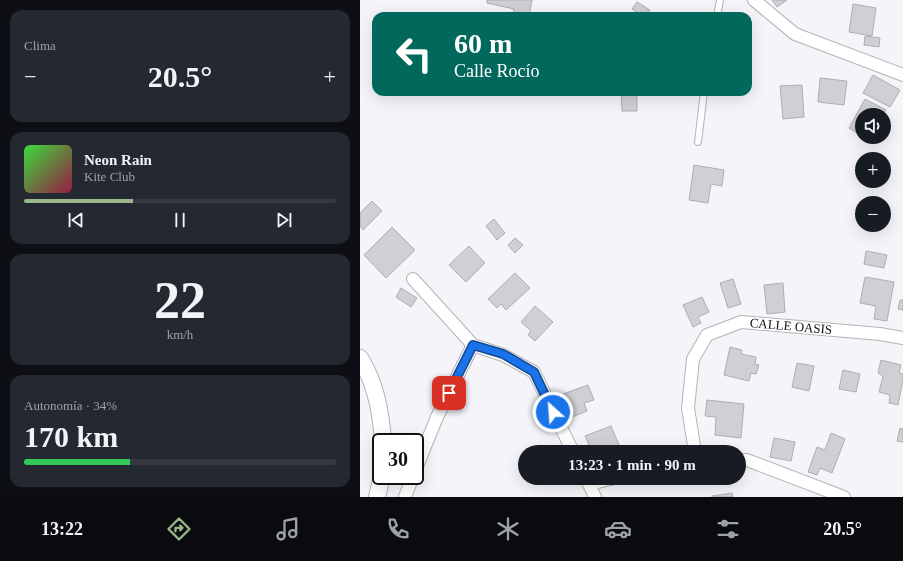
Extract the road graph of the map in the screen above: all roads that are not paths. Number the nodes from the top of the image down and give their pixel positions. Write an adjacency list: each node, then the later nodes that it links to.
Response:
1 (720, 0): 3 (lane)
2 (754, 0): 4 (street)
3 (718, 12)
4 (903, 75)
5 (704, 96): 6 (lane)
6 (698, 142)
7 (413, 279): 9 (street)
8 (903, 338): 13 (street, CALLE OASIS)
9 (473, 345): 12 (street); 14 (street)
10 (360, 358): 11 (street)
11 (382, 433)
12 (570, 445)
13 (694, 445)
14 (424, 450)
15 (746, 460): 22 (street)
16 (380, 485): 19 (street)
17 (410, 485): 20 (street)
18 (589, 485): 21 (street)
19 (377, 497)
20 (405, 497)
21 (595, 497)
22 (844, 497)

